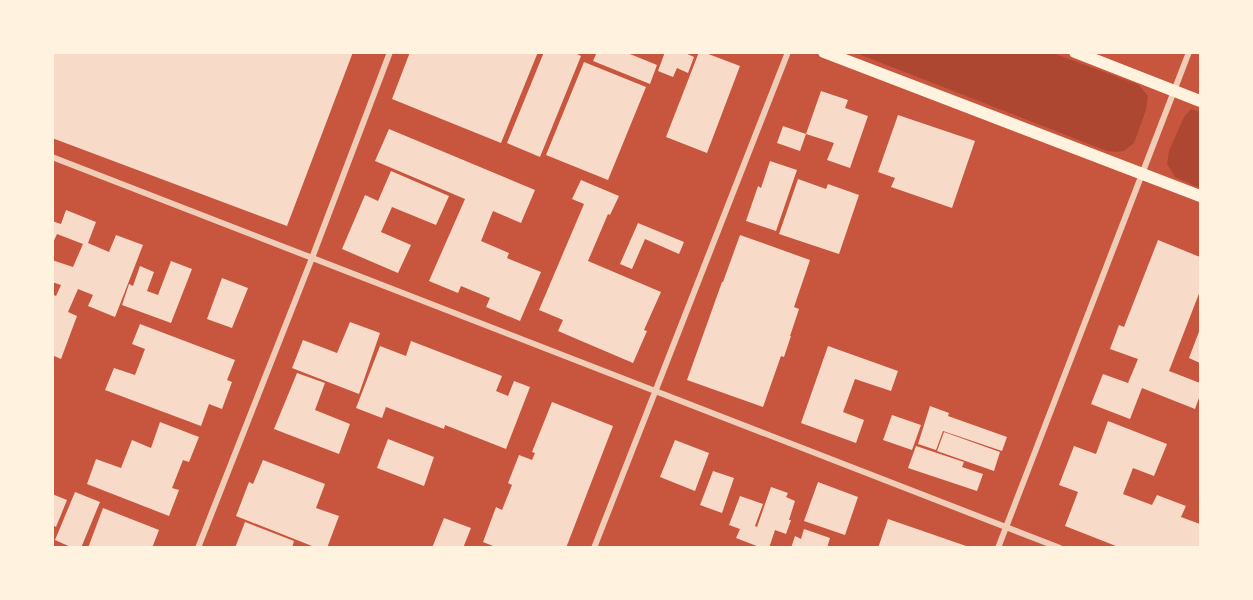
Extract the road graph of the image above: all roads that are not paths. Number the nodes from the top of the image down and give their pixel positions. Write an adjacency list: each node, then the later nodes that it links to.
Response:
1 (390, 52): 11 (street)
2 (788, 52): 12 (street)
3 (824, 52): 9 (main road)
4 (1075, 52): 6 (main road)
5 (1189, 52): 6 (street)
6 (1174, 91): 7 (main road); 9 (street)
7 (1200, 101)
8 (52, 157): 11 (street)
9 (1142, 174): 10 (main road); 13 (street)
10 (1200, 196)
11 (312, 258): 12 (street); 14 (street)
12 (655, 390): 13 (street); 15 (street)
13 (1006, 527): 16 (street); 17 (street)
14 (198, 548)
15 (594, 548)
16 (998, 548)
17 (1059, 548)

